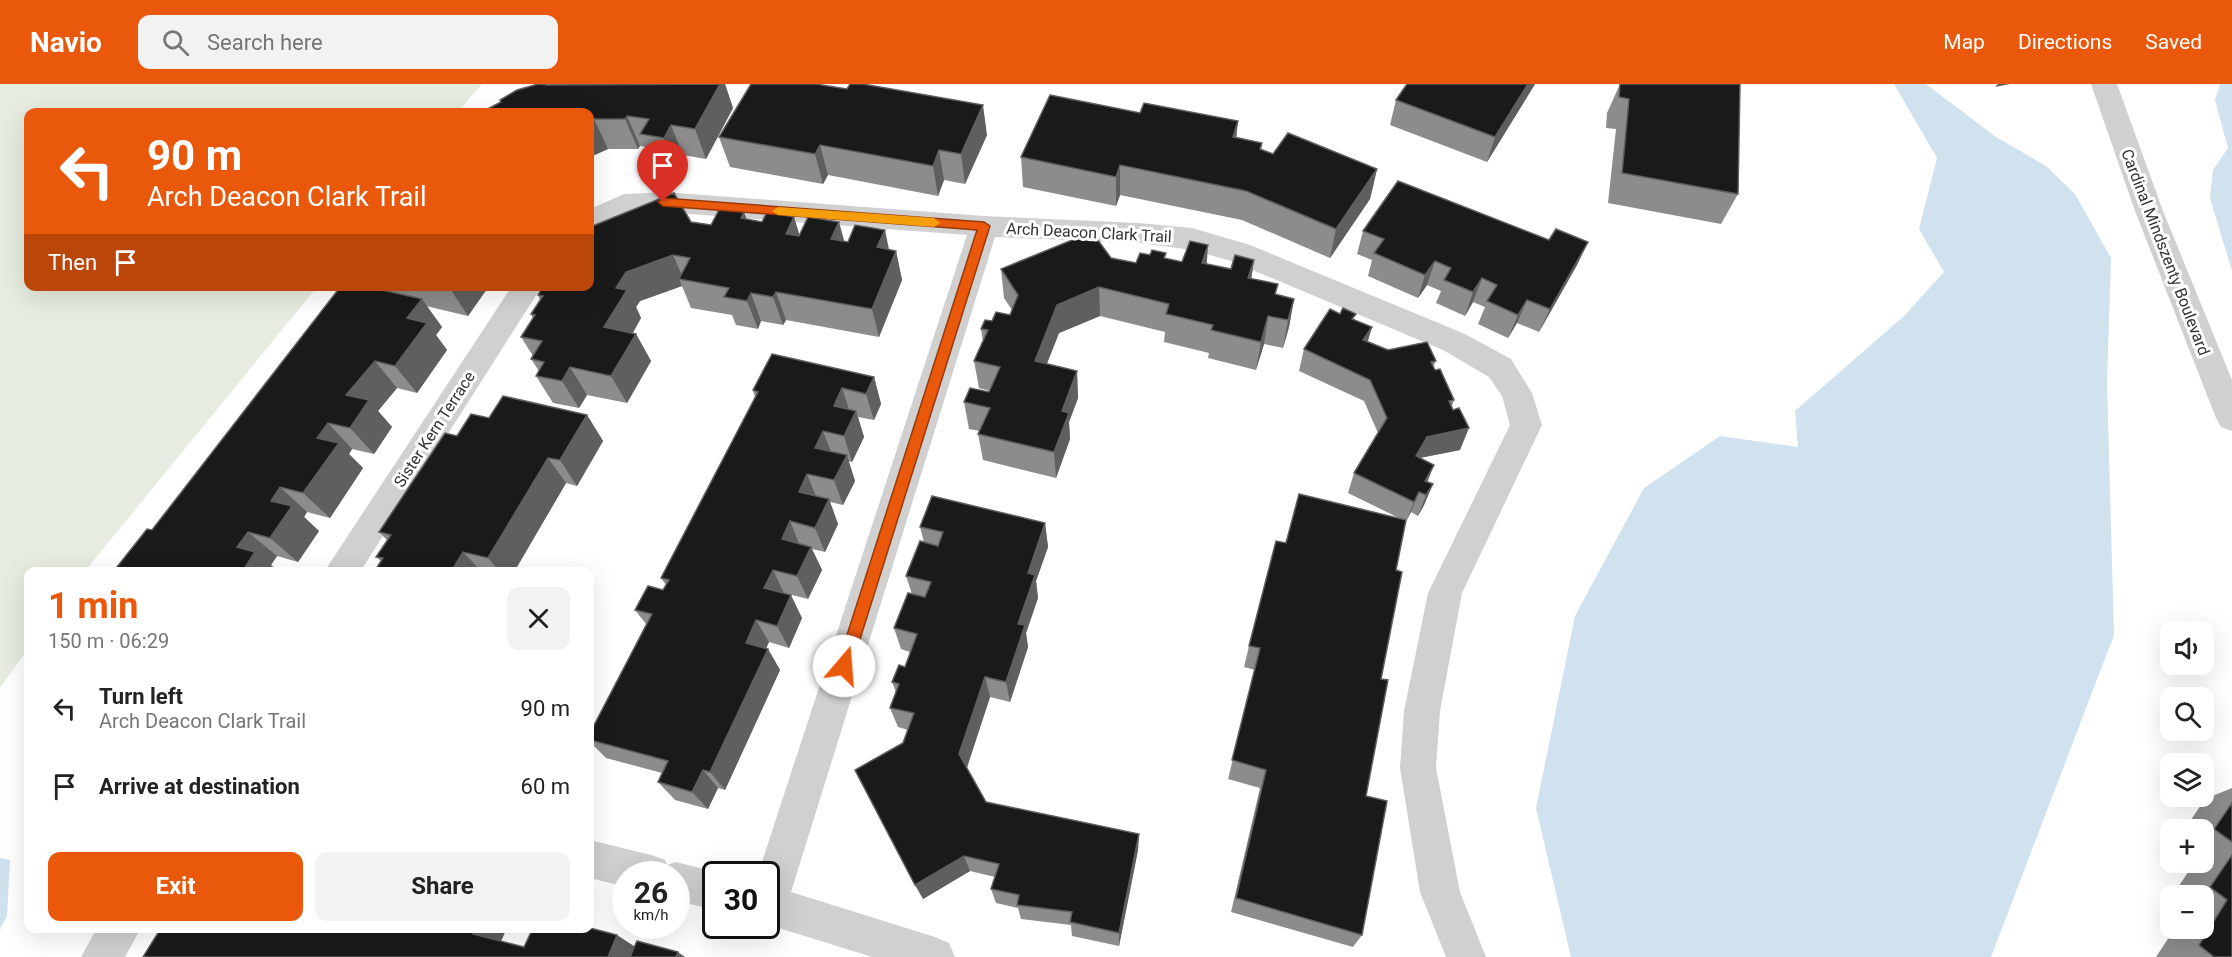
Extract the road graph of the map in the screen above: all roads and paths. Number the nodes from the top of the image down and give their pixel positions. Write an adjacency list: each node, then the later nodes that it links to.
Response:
1 (2104, 84): 5 (street, Cardinal Mindszenty Boulevard)
2 (594, 219): 3 (street, Arch Deacon Clark Trail)
3 (984, 226): 8 (street); 14 (street, Arch Deacon Clark Trail)
4 (525, 291): 6 (street, Sister Kern Terrace)
5 (2232, 418)
6 (344, 567)
7 (594, 860): 9 (street)
8 (780, 863)
9 (612, 864)
10 (780, 908): 13 (street)
11 (118, 933): 12 (street)
12 (101, 957)
13 (935, 957)
14 (1466, 957)

